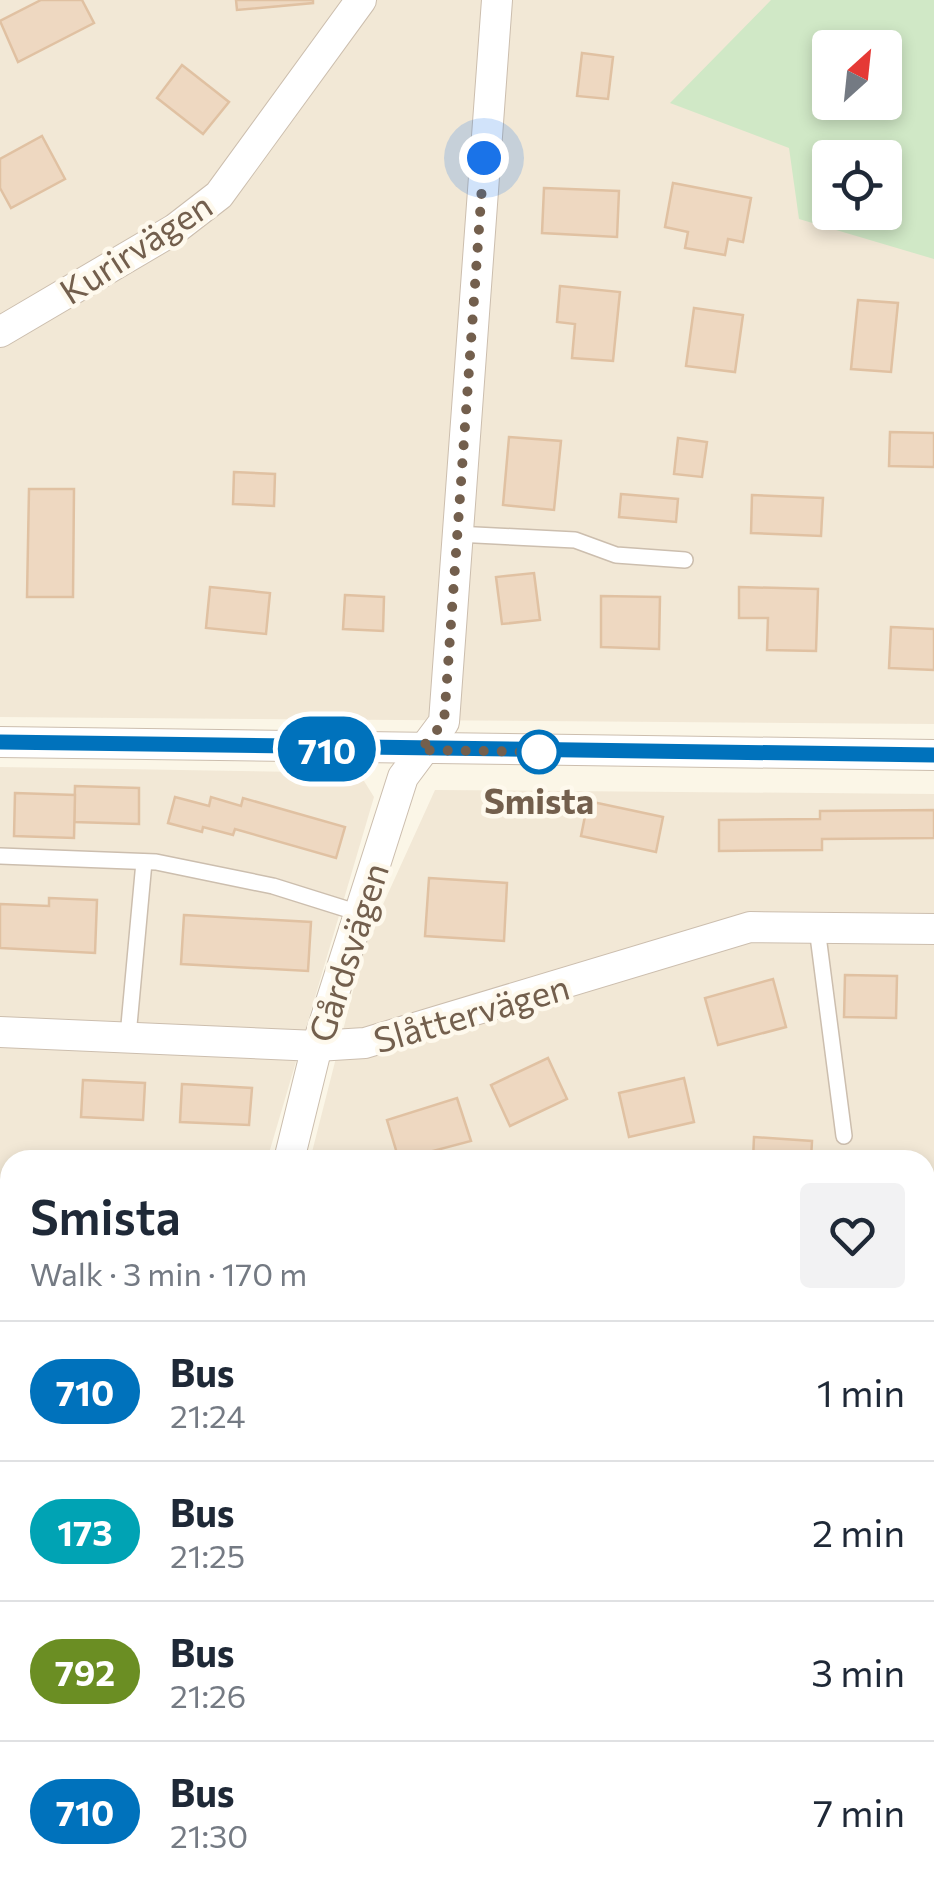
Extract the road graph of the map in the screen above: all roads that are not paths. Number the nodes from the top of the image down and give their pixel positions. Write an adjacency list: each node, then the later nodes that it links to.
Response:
1 (361, 0): 3 (street, Kurirvägen)
2 (497, 0): 4 (street, Gårdsvägen)
3 (0, 332)
4 (456, 534): 5 (lane); 7 (street, Gårdsvägen)
5 (685, 560)
6 (0, 742): 7 (street)
7 (420, 750): 8 (street); 11 (street, Gårdsvägen)
8 (934, 755)
9 (0, 856): 10 (lane)
10 (144, 862): 11 (lane); 15 (lane)
11 (360, 913): 16 (street, Gårdsvägen)
12 (817, 928): 13 (street, Slåttervägen); 16 (street, Slåttervägen); 17 (lane)
13 (934, 929)
14 (0, 1032): 15 (street, Slåttervägen)
15 (128, 1036): 16 (street, Slåttervägen)
16 (317, 1046): 18 (street, Gårdsvägen)
17 (844, 1136)
18 (291, 1150)

